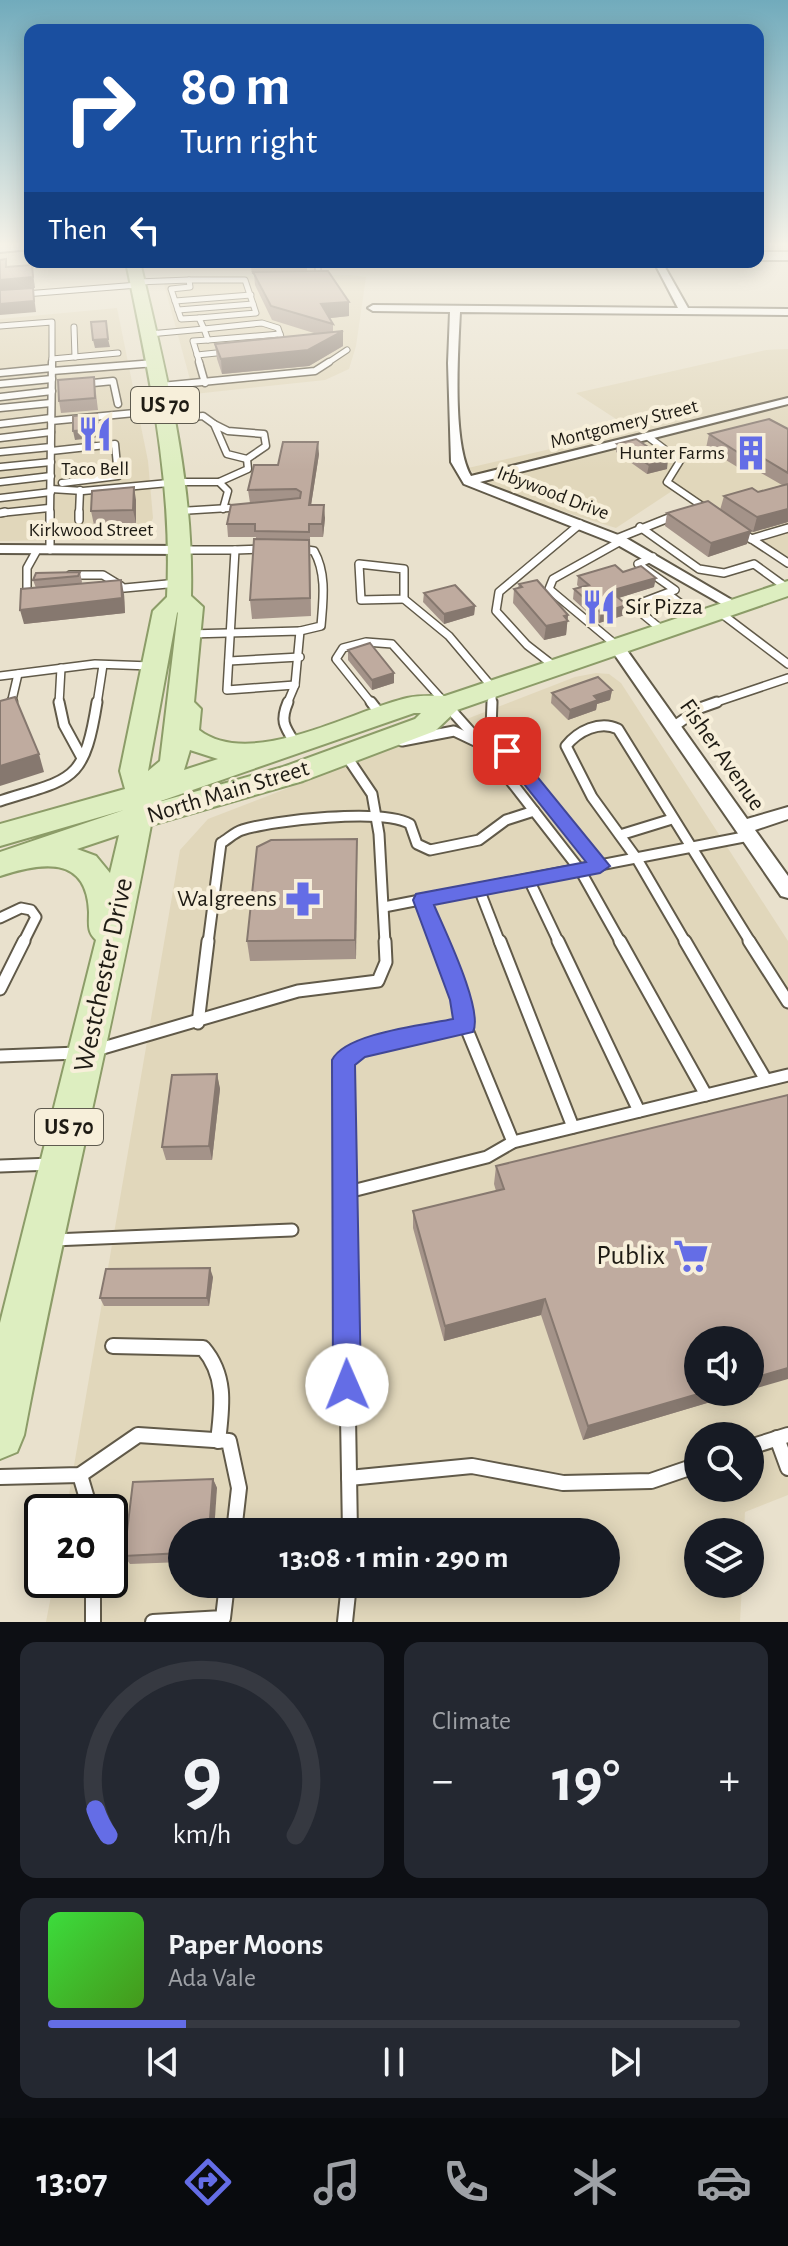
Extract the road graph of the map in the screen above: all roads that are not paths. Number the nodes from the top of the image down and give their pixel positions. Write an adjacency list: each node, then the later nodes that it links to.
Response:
1 (199, 318): 6 (lane)
2 (145, 319): 7 (main road, US 70)
3 (455, 319): 40 (street, Irbywood Drive)
4 (0, 326): 16 (lane)
5 (74, 327): 15 (lane)
6 (204, 329): 7 (lane); 8 (lane); 9 (lane)
7 (149, 334): 17 (main road, US 70)
8 (280, 334): 9 (lane); 10 (lane)
9 (208, 340): 14 (lane)
10 (270, 347)
11 (241, 350): 14 (lane)
12 (347, 350): 20 (lane)
13 (118, 353): 15 (lane)
14 (197, 355): 20 (lane)
15 (75, 357): 16 (lane)
16 (52, 359): 19 (lane)
17 (155, 363): 19 (lane); 22 (main road, US 70)
18 (0, 373): 19 (lane)
19 (52, 379): 21 (lane); 23 (lane); 25 (lane); 26 (lane)
20 (205, 383): 22 (lane)
21 (0, 384)
22 (161, 386): 28 (main road, US 70)
23 (0, 397)
24 (788, 401): 33 (street, Montgomery Street)
25 (51, 403): 27 (lane); 29 (lane)
26 (118, 404)
27 (0, 408)
28 (167, 414): 29 (lane); 31 (lane); 42 (main road, US 70)
29 (51, 420): 30 (lane); 32 (lane)
30 (0, 424)
31 (214, 424): 37 (lane); 37 (lane)
32 (51, 432): 34 (lane); 35 (lane)
33 (647, 436): 40 (street, Montgomery Street); 53 (lane)
34 (0, 438)
35 (51, 449): 36 (lane); 38 (lane); 44 (lane)
36 (0, 452)
37 (247, 459): 43 (lane)
38 (51, 462): 39 (lane); 44 (lane)
39 (0, 467)
40 (468, 481): 55 (street, Irbywood Drive)
41 (0, 482): 44 (lane)
42 (179, 482): 43 (lane); 45 (lane); 50 (main road, US 70)
43 (219, 482): 49 (lane)
44 (51, 485): 45 (lane); 46 (lane); 47 (lane)
45 (80, 490): 54 (lane)
46 (0, 498)
47 (49, 508): 52 (lane); 64 (lane)
48 (240, 508): 49 (lane)
49 (223, 509): 50 (lane)
50 (180, 511): 65 (main road, US 70)
51 (684, 512): 57 (lane)
52 (0, 513)
53 (718, 517)
54 (79, 520)
55 (580, 524): 60 (street, Irbywood Drive); 93 (lane)
56 (730, 525): 59 (lane)
57 (640, 527): 60 (lane); 76 (lane)
58 (788, 528): 59 (lane)
59 (751, 539): 69 (lane)
60 (619, 540): 68 (street, Irbywood Drive); 87 (lane)
61 (0, 549): 64 (street, Kirkwood Street)
62 (278, 549): 66 (lane)
63 (292, 549): 84 (lane)
64 (43, 550): 65 (street, Kirkwood Street); 71 (lane)
65 (183, 550): 66 (lane); 77 (main road, US 70)
66 (235, 550): 85 (lane)
67 (788, 554): 69 (lane)
68 (653, 557): 74 (street, Irbywood Drive); 79 (lane)
69 (778, 557): 70 (lane)
70 (788, 563)
71 (27, 572): 72 (lane); 80 (lane)
72 (41, 575)
73 (56, 575): 75 (lane)
74 (694, 582): 79 (lane); 82 (street, Irbywood Drive)
75 (121, 586): 77 (lane); 78 (lane)
76 (788, 588): 82 (main road, North Main Street)
77 (180, 590): 86 (main road, US 70); 92 (main road, US 70)
78 (109, 591)
79 (672, 592): 82 (lane); 83 (lane)
80 (41, 596)
81 (404, 599): 81 (lane); 99 (lane)
82 (716, 612): 83 (main road, North Main Street); 90 (lane)
83 (662, 630): 87 (main road, North Main Street)
84 (300, 631): 85 (lane); 88 (lane)
85 (230, 632): 86 (lane); 89 (lane)
86 (189, 634): 100 (main road, US 70)
87 (616, 645): 93 (main road, North Main Street); 104 (street, Fisher Avenue)
88 (300, 657): 89 (lane); 98 (lane)
89 (229, 661): 98 (lane)
90 (788, 664)
91 (103, 665): 92 (lane); 94 (lane); 108 (lane)
92 (155, 666): 110 (main road, US 70)
93 (554, 666): 99 (main road, North Main Street)
94 (61, 668): 95 (lane); 108 (lane)
95 (18, 674): 96 (lane); 102 (lane)
96 (0, 676)
97 (788, 678): 104 (lane)
98 (295, 685): 105 (lane)
99 (492, 687): 101 (main road, North Main Street); 120 (lane)
100 (183, 692): 105 (main road); 110 (main road, US 70)
101 (447, 704): 103 (main road, North Main Street); 103 (lane); 106 (lane); 107 (main road, North Main Street)
102 (9, 712)
103 (381, 715): 105 (main road, North Main Street)
104 (673, 727): 115 (street, Fisher Avenue)
105 (282, 748): 110 (main road, North Main Street)
106 (485, 748): 107 (lane); 111 (lane)
107 (356, 750): 110 (main road, North Main Street); 113 (lane)
108 (82, 758): 109 (lane)
109 (0, 801)
110 (139, 807): 118 (main road, North Main Street); 128 (main road, Westchester Drive / US 70)
111 (534, 811): 113 (lane); 121 (lane)
112 (788, 813): 115 (street)
113 (375, 814): 126 (lane); 131 (lane)
114 (672, 819): 116 (lane); 116 (lane); 117 (lane)
115 (746, 832): 117 (lane); 124 (street, Fisher Avenue)
116 (620, 835): 119 (lane)
117 (690, 848): 119 (lane); 130 (lane)
118 (4, 853): 128 (main road)
119 (637, 859): 120 (lane); 136 (lane)
120 (600, 866): 121 (lane)
121 (580, 870): 122 (lane); 137 (lane)
122 (529, 880): 123 (lane); 138 (lane)
123 (479, 889): 125 (lane); 139 (lane)
124 (788, 891)
125 (423, 900): 126 (lane); 132 (lane)
126 (384, 907): 131 (lane)
127 (0, 918): 129 (lane)
128 (103, 988): 133 (main road, Westchester Drive / US 70)
129 (0, 989)
130 (788, 1002)
131 (198, 1023): 133 (lane)
132 (465, 1025): 140 (lane); 143 (lane)
133 (87, 1052): 134 (lane); 141 (main road, Westchester Drive / US 70)
134 (0, 1056)
135 (788, 1075): 136 (lane)
136 (766, 1080): 137 (lane)
137 (706, 1095): 138 (lane)
138 (639, 1111): 139 (lane)
139 (573, 1127): 140 (lane)
140 (513, 1142): 143 (lane)
141 (60, 1164): 142 (lane); 145 (main road, Westchester Drive / US 70)
142 (0, 1166)
143 (344, 1193): 155 (lane)
144 (292, 1230): 145 (lane)
145 (41, 1240): 147 (main road, Westchester Drive / US 70)
146 (113, 1346): 150 (lane)
147 (7, 1366): 148 (main road, Westchester Drive / US 70)
148 (0, 1435)
149 (782, 1436): 151 (lane)
150 (218, 1441): 153 (lane); 157 (lane)
151 (788, 1468)
152 (684, 1470): 155 (lane)
153 (80, 1475): 154 (lane); 156 (lane)
154 (0, 1477)
155 (349, 1478): 158 (lane)
156 (86, 1494)
157 (236, 1518)
158 (350, 1518)
159 (93, 1598): 162 (lane)
160 (225, 1598): 163 (lane)
161 (348, 1598): 164 (lane)
162 (93, 1622)
163 (153, 1622)
164 (345, 1622)

